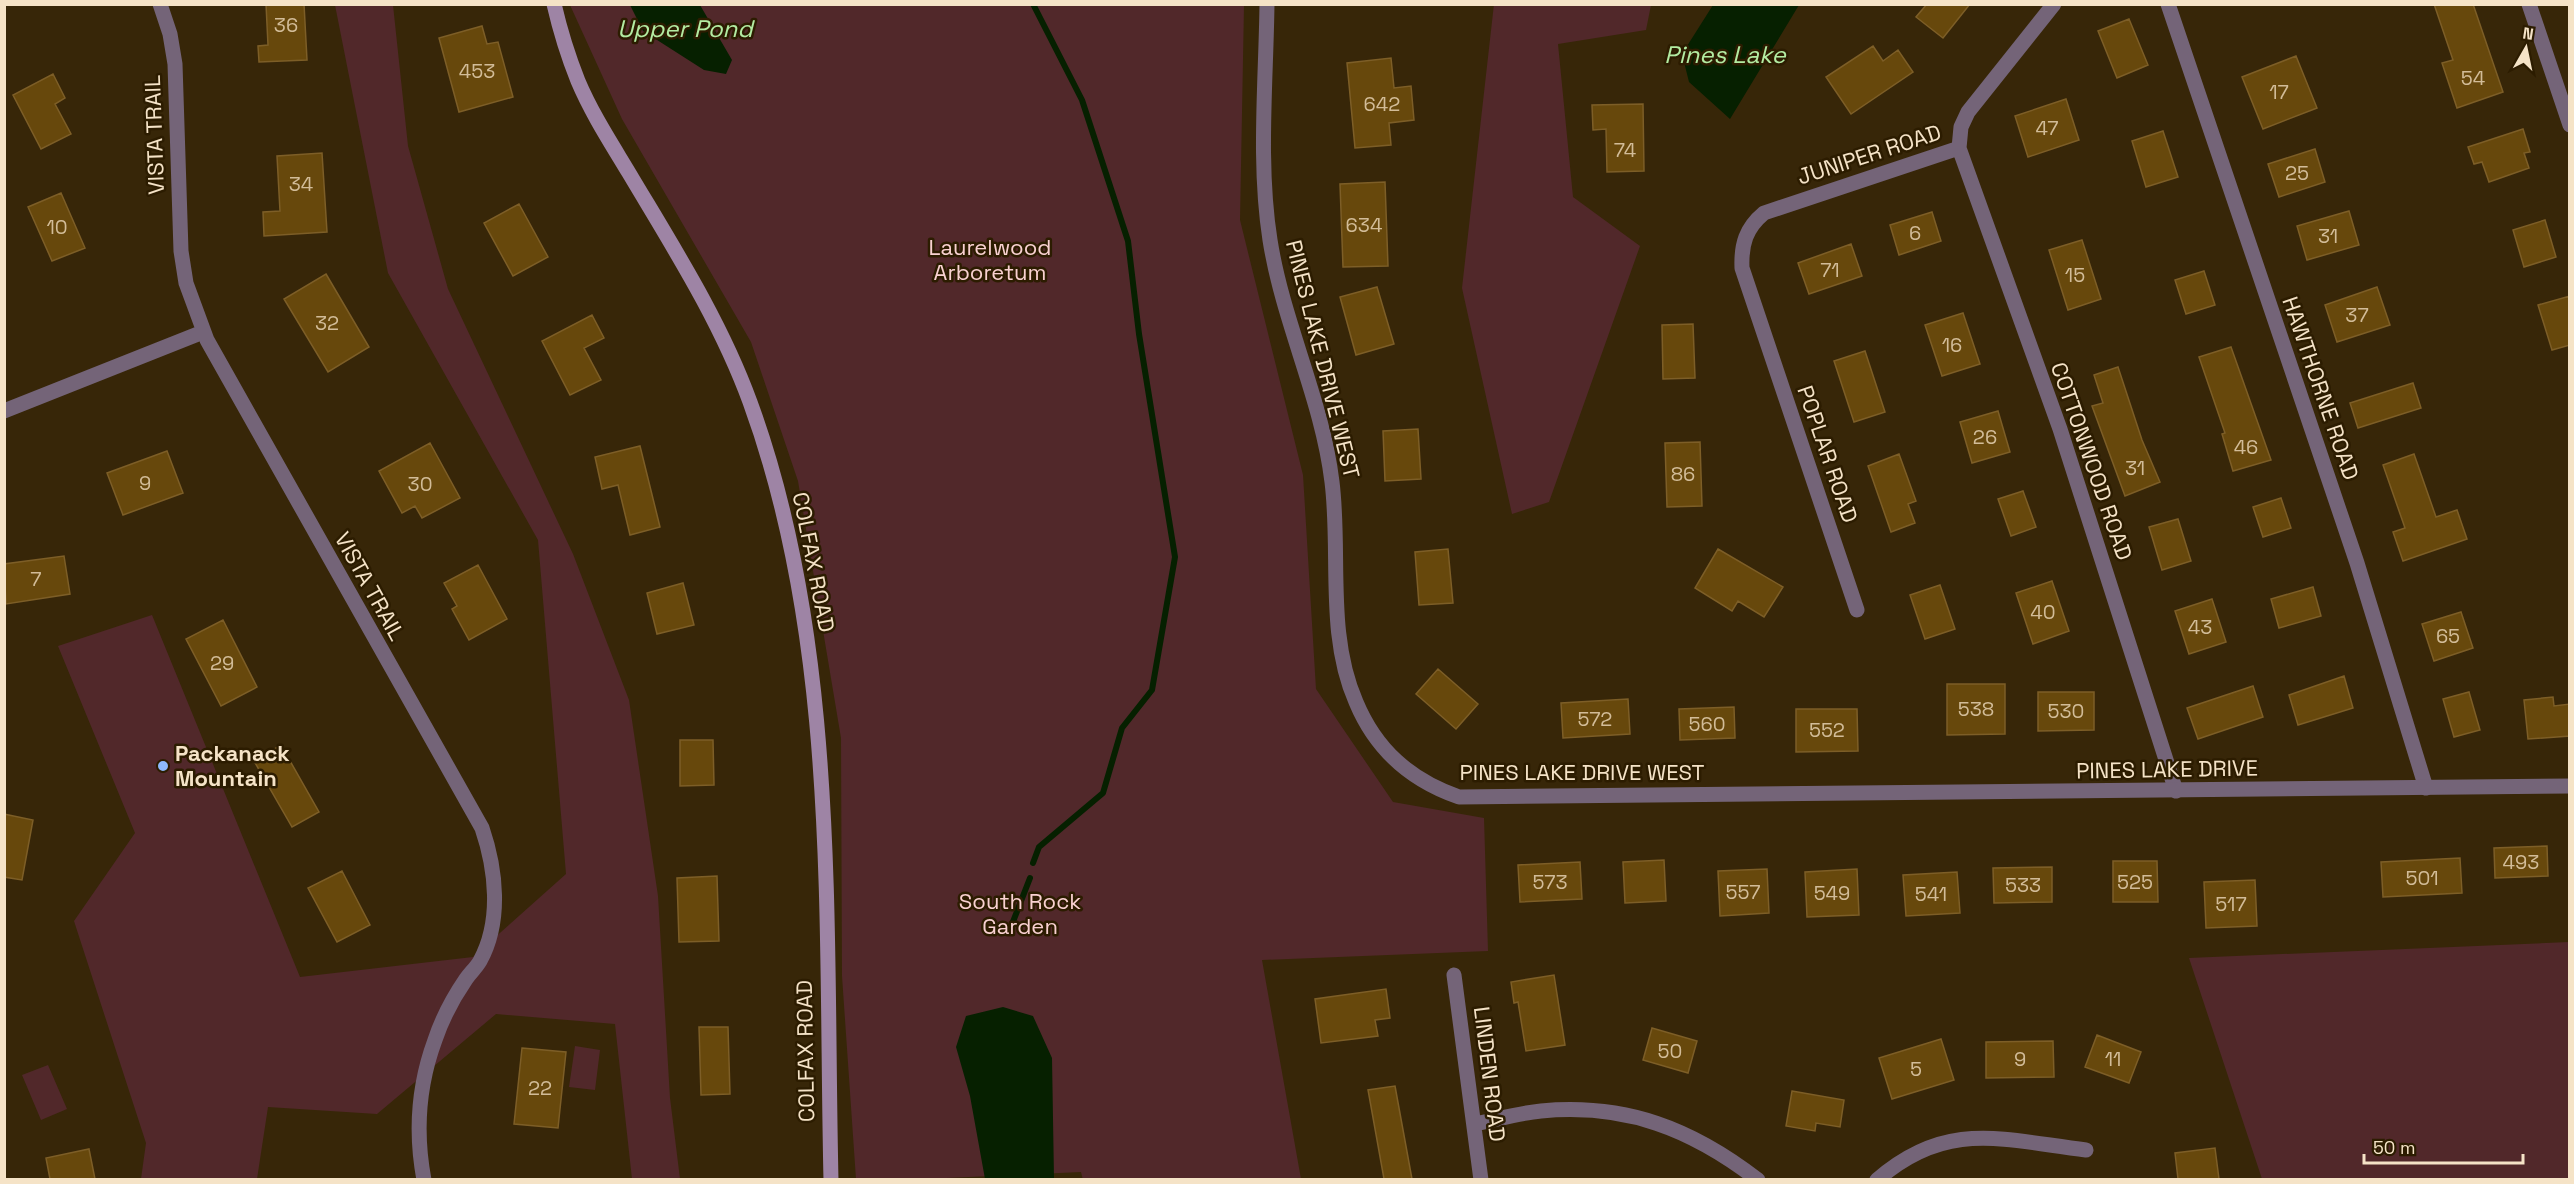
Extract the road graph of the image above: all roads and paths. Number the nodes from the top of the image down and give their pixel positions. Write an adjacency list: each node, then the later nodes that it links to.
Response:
1 (160, 4): 10 (street, VISTA TRAIL)
2 (554, 4): 21 (main road, COLFAX ROAD)
3 (1267, 4): 16 (street, PINES LAKE DRIVE WEST)
4 (2054, 4): 8 (street, JUNIPER ROAD)
5 (2168, 4): 14 (street, HAWTHORNE ROAD)
6 (2529, 4): 7 (street)
7 (2570, 125)
8 (1959, 148): 9 (street, JUNIPER ROAD); 15 (street, COTTONWOOD ROAD)
9 (1757, 312): 12 (street, POPLAR ROAD)
10 (203, 332): 11 (street); 20 (street, VISTA TRAIL)
11 (4, 411)
12 (1857, 610)
13 (2570, 786): 14 (street, PINES LAKE DRIVE)
14 (2426, 788): 15 (street, PINES LAKE DRIVE)
15 (2176, 791): 16 (street, PINES LAKE DRIVE)
16 (1766, 795)
17 (1455, 975): 18 (street, LINDEN ROAD)
18 (1474, 1124): 22 (street, LINDEN ROAD); 23 (street)
19 (2086, 1150): 24 (street)
20 (424, 1179)
21 (831, 1179)
22 (1481, 1179)
23 (1758, 1179)
24 (1877, 1179)

